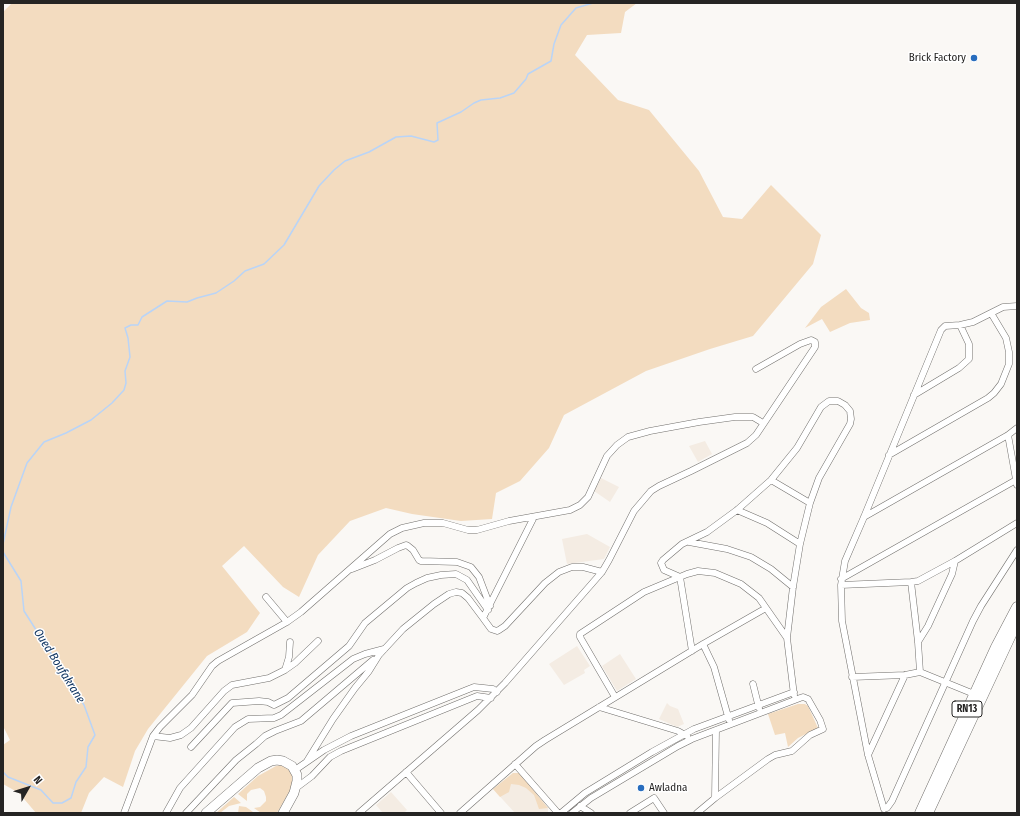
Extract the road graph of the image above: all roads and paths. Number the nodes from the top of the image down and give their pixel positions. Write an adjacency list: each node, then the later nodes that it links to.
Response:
1 (1017, 306): 2 (street)
2 (991, 313): 3 (street); 9 (street)
3 (960, 325): 5 (street); 5 (street)
4 (756, 369): 6 (street)
5 (914, 395): 9 (street)
6 (763, 423): 14 (street); 22 (street)
7 (1017, 428): 8 (street)
8 (1008, 435): 11 (street); 15 (street)
9 (889, 455): 15 (street)
10 (771, 480): 12 (street); 12 (street); 13 (street)
11 (1016, 482): 24 (street)
12 (810, 503): 18 (street)
13 (737, 510): 17 (street); 18 (street)
14 (534, 517): 21 (street); 29 (street)
15 (864, 517): 24 (street)
16 (1017, 522): 20 (street)
17 (689, 542): 23 (street); 26 (street)
18 (800, 544): 26 (street)
19 (1017, 550): 47 (street)
20 (955, 561): 25 (street); 37 (street)
21 (346, 572): 29 (street); 32 (street)
22 (602, 572): 31 (street); 48 (street)
23 (680, 577): 30 (street); 40 (street); 51 (street)
24 (841, 582): 25 (street); 45 (street)
25 (911, 582): 37 (street)
26 (793, 587): 34 (street)
27 (266, 597): 32 (street)
28 (1017, 607): 50 (main road, RN13)
29 (489, 608): 31 (street); 54 (street)
30 (766, 608): 34 (street); 38 (street)
31 (483, 618): 39 (street)
32 (287, 622): 67 (street)
33 (1017, 622): 95 (main road, RN13)
34 (787, 638): 49 (street)
35 (318, 641): 42 (street)
36 (290, 642): 42 (street)
37 (918, 642): 43 (street)
38 (703, 644): 40 (street); 61 (street)
39 (384, 649): 41 (street); 60 (street)
40 (692, 650): 51 (street)
41 (379, 655): 71 (street); 82 (street)
42 (285, 670): 57 (street)
43 (920, 672): 44 (street); 47 (street)
44 (906, 675): 45 (street); 70 (street)
45 (852, 677): 70 (street)
46 (753, 684): 55 (street)
47 (945, 684): 50 (street); 70 (street)
48 (497, 692): 52 (street); 58 (street)
49 (794, 692): 53 (street); 55 (street)
50 (974, 694): 94 (main road, RN13)
51 (616, 697): 56 (street)
52 (491, 698): 62 (street); 75 (street)
53 (795, 700): 59 (street); 78 (street)
54 (274, 705): 60 (street); 63 (street)
55 (758, 705): 59 (street); 61 (street)
56 (599, 707): 66 (street); 72 (street)
57 (207, 709): 63 (street); 67 (street)
58 (417, 710): 62 (street); 71 (street)
59 (760, 713): 64 (street)
60 (282, 716): 81 (street)
61 (728, 717): 64 (street); 66 (street)
62 (420, 719): 77 (street)
63 (215, 721): 69 (street)
64 (730, 724): 65 (street)
65 (716, 730): 68 (street); 78 (street)
66 (685, 734): 68 (street); 73 (street)
67 (153, 736): 80 (street)
68 (692, 739): 76 (street)
69 (191, 748)
70 (868, 755)
71 (307, 761): 74 (street)
72 (515, 764): 87 (street); 88 (street)
73 (627, 767): 76 (street); 88 (street)
74 (295, 770): 77 (street); 83 (street)
75 (406, 772): 85 (street); 86 (street)
76 (631, 774): 79 (street)
77 (296, 788): 84 (street)
78 (715, 798): 93 (street)
79 (580, 806): 89 (street); 90 (street)
80 (124, 813)
81 (166, 813)
82 (186, 813)
83 (206, 813)
84 (284, 813)
85 (360, 813)
86 (441, 813)
87 (460, 813)
88 (559, 813)
89 (572, 813)
90 (591, 813)
91 (630, 813): 92 (street)
92 (664, 813)
93 (697, 813)
94 (920, 813)
95 (928, 813)

